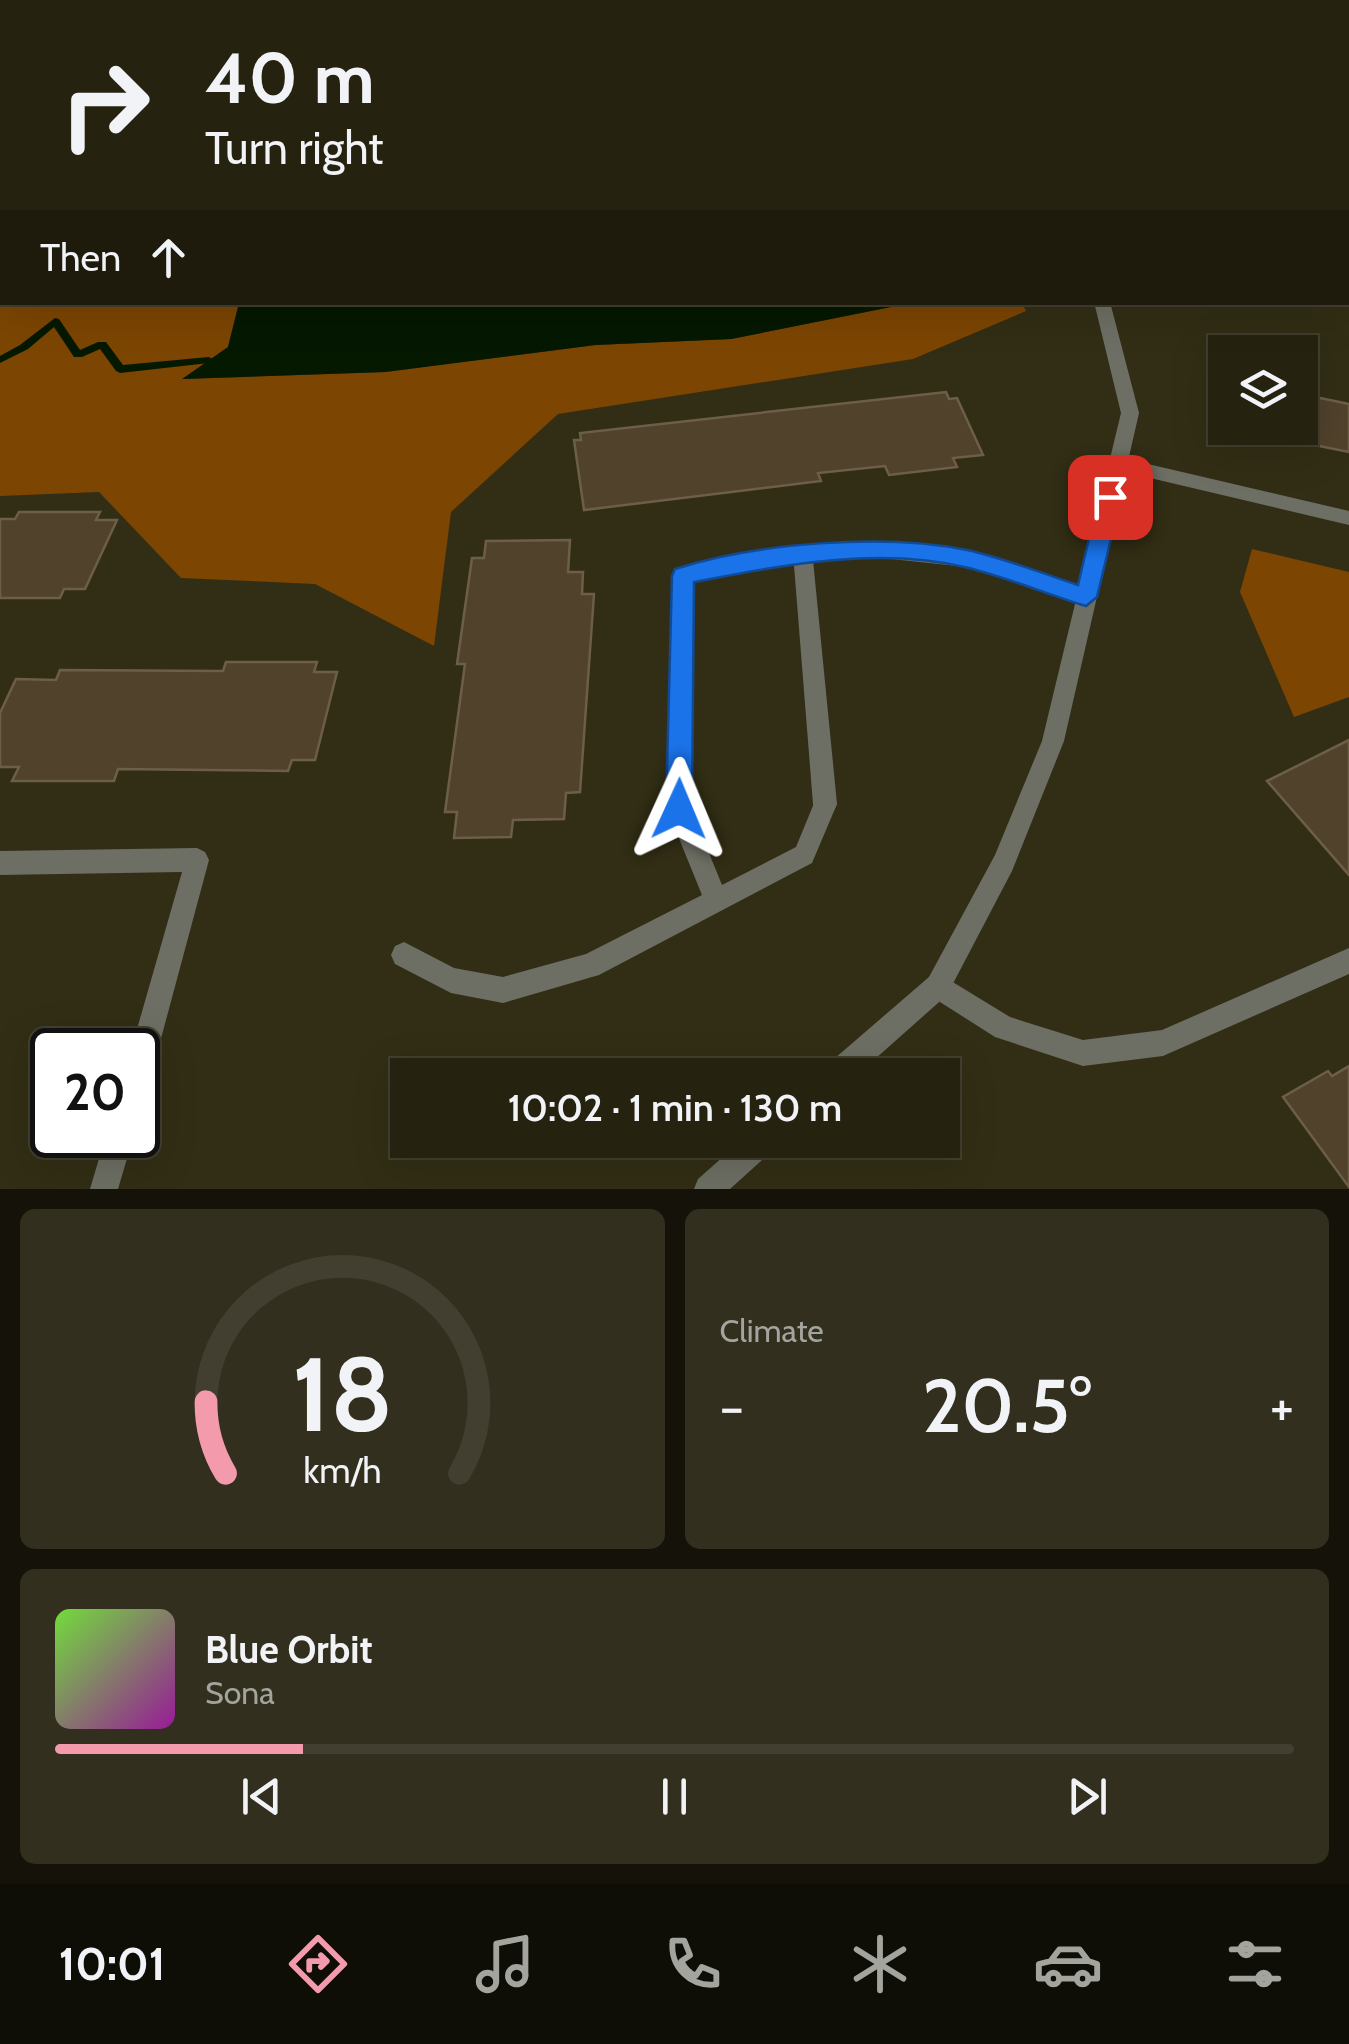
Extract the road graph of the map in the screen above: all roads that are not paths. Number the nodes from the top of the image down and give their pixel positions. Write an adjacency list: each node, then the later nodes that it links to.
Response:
1 (1103, 305): 2 (street)
2 (1118, 464): 3 (street); 5 (street)
3 (1349, 518)
4 (803, 553): 5 (street); 7 (street); 7 (street)
5 (1086, 597): 10 (street)
6 (0, 863): 11 (street)
7 (716, 900): 8 (street)
8 (404, 955)
9 (1349, 961): 10 (street)
10 (938, 986): 12 (street)
11 (150, 1028)
12 (856, 1058)
13 (113, 1158): 15 (street)
14 (743, 1158): 16 (street)
15 (104, 1189)
16 (708, 1189)

